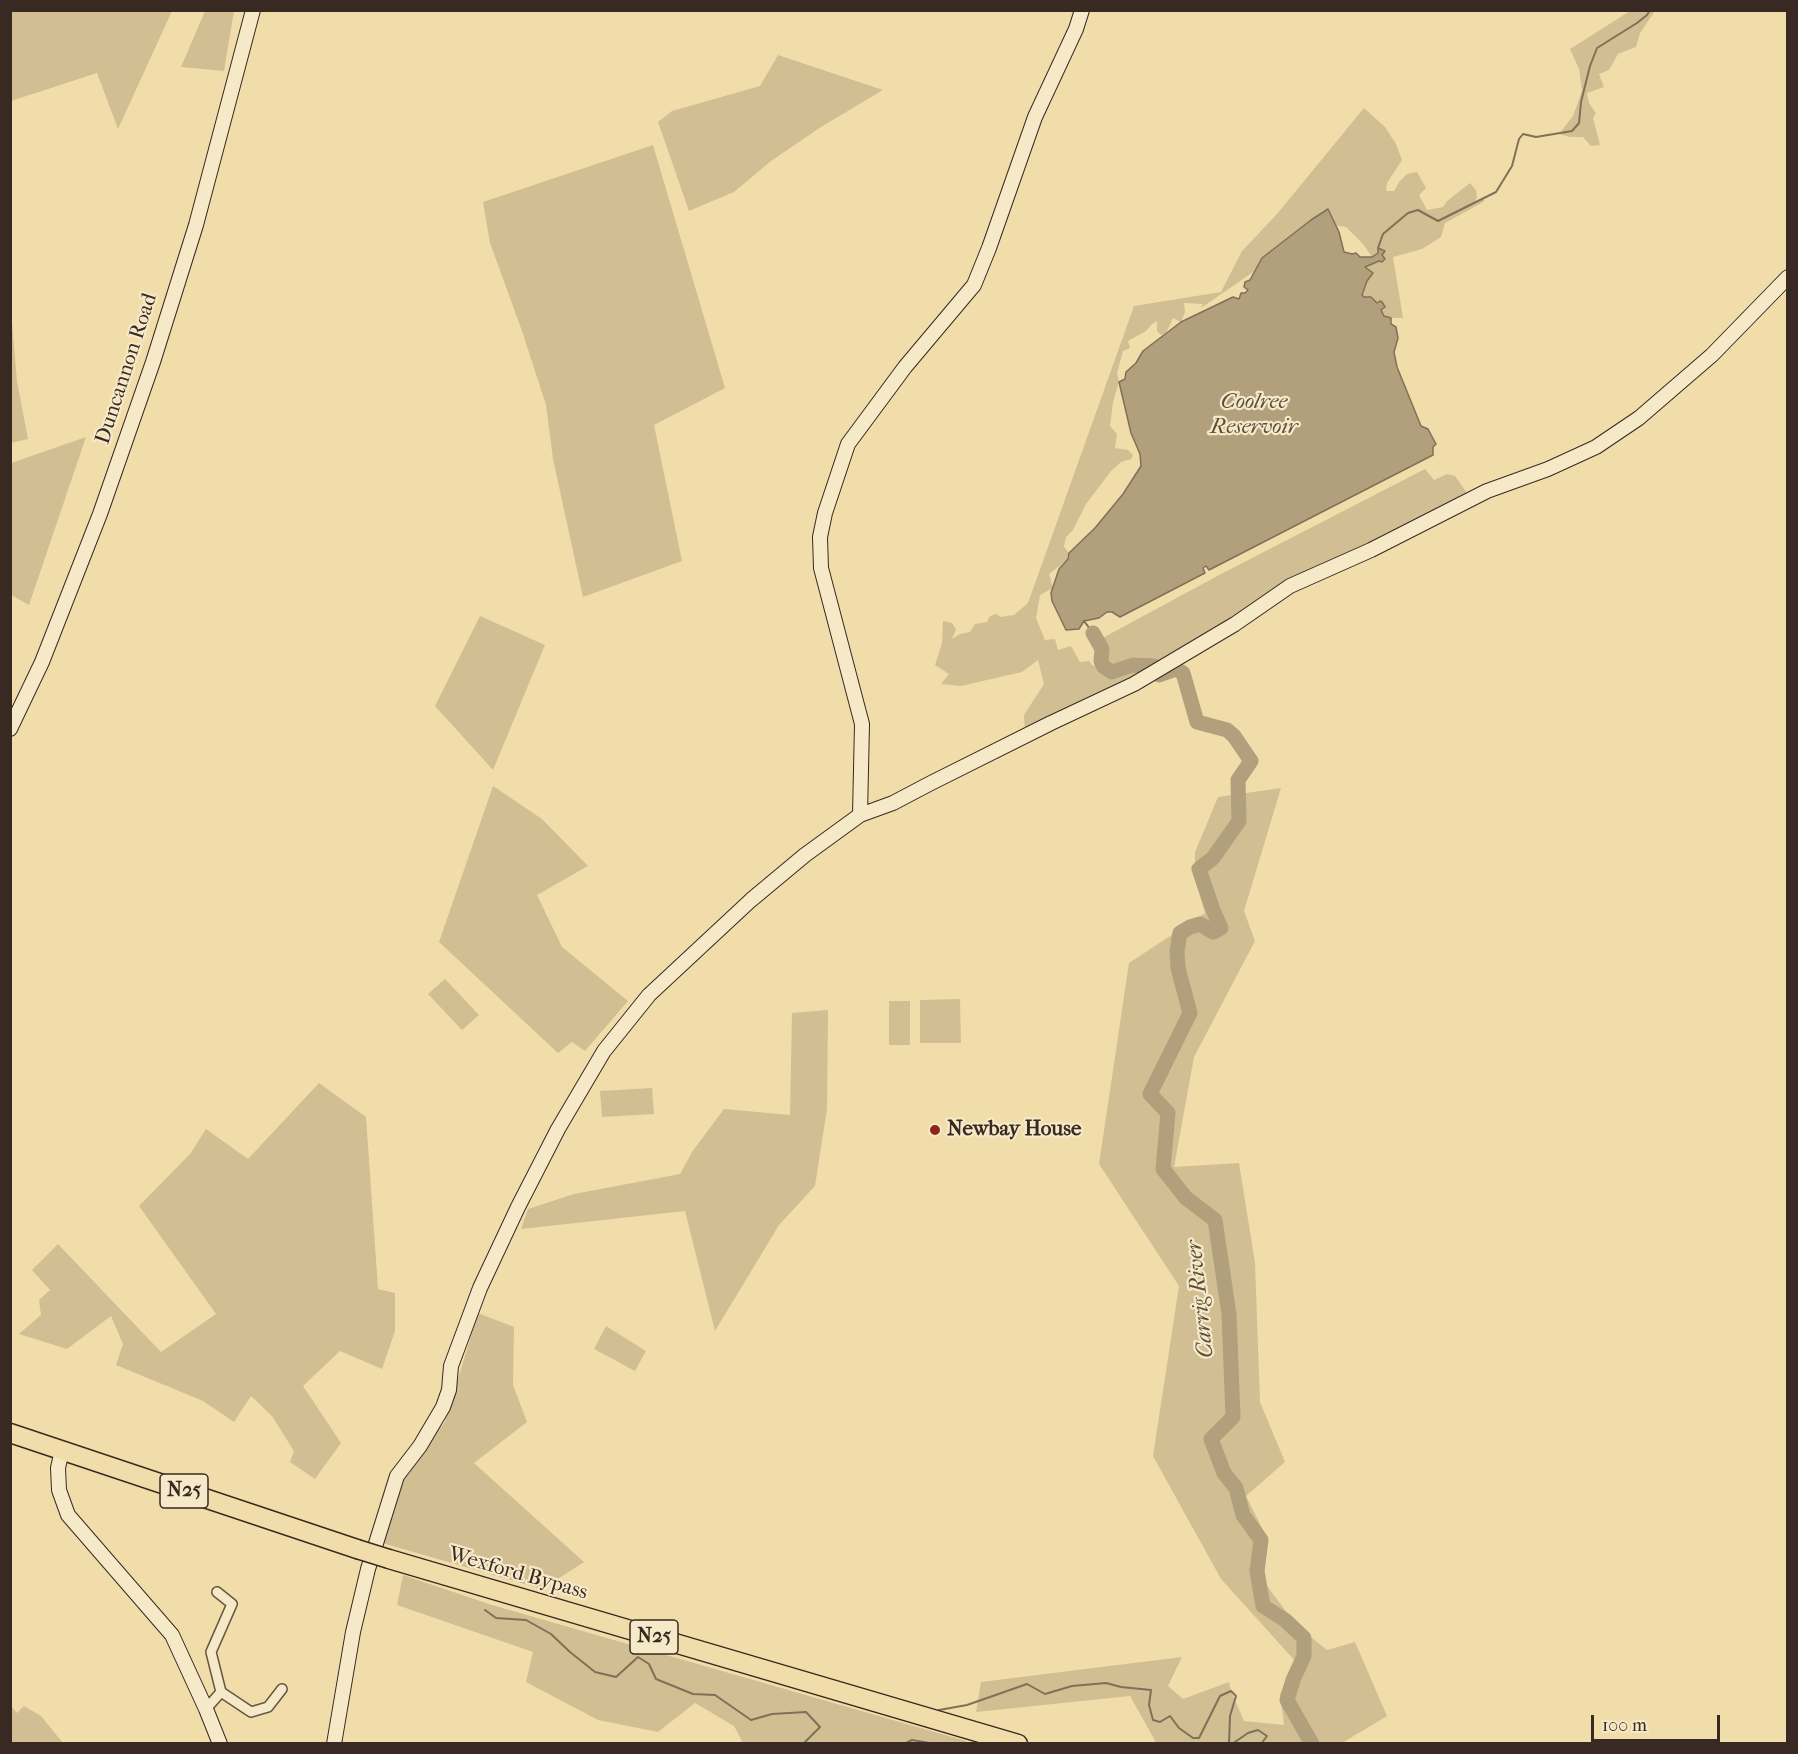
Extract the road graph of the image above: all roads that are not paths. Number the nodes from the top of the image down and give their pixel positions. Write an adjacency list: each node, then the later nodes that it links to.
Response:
1 (253, 10): 4 (street, Duncannon Road)
2 (1082, 10): 5 (street)
3 (1788, 277): 5 (street)
4 (10, 729)
5 (860, 815): 13 (street)
6 (10, 1433): 7 (highway, Wexford Bypass / N25)
7 (62, 1450): 11 (street); 14 (highway, Wexford Bypass / N25, bridge)
8 (217, 1592): 10 (street)
9 (282, 1689): 10 (street)
10 (221, 1692): 11 (street)
11 (206, 1708): 12 (street)
12 (220, 1743)
13 (334, 1743)
14 (1018, 1743)

